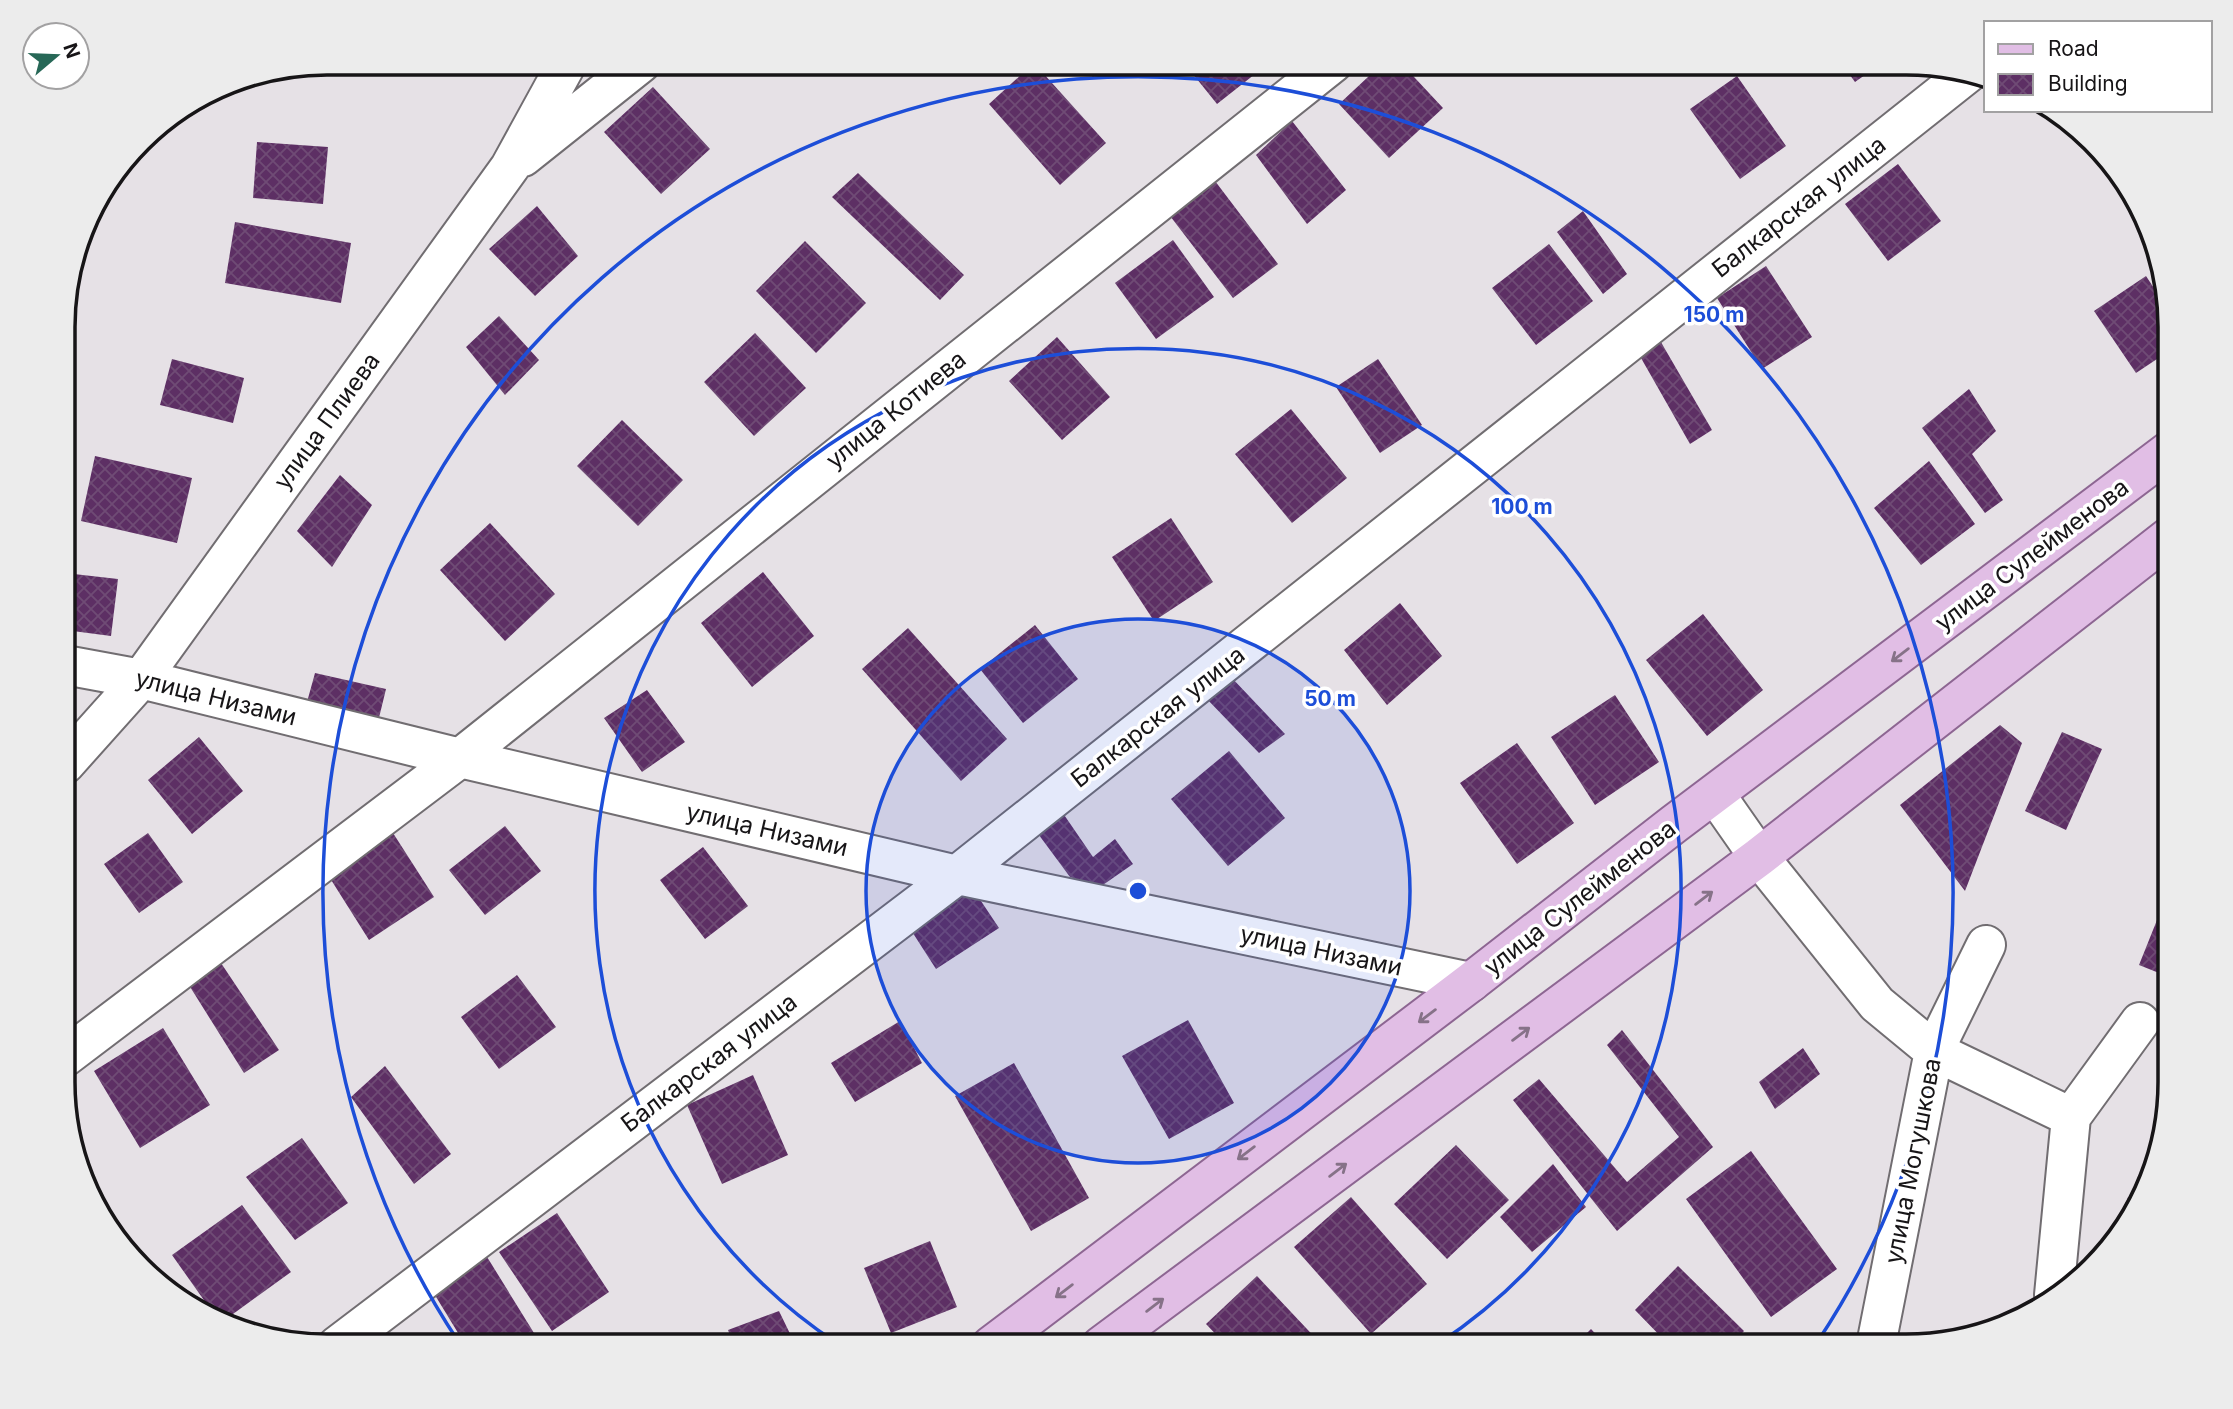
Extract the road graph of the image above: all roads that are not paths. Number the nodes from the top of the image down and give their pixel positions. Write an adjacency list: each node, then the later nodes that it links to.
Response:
1 (560, 75): 5 (street, улица Плиева)
2 (625, 75): 5 (street)
3 (1318, 75): 11 (street, улица Котиева)
4 (1958, 81): 14 (street, Балкарская улица)
5 (510, 167): 9 (street, улица Плиева)
6 (2158, 459): 12 (main road, улица Сулейменова, one-way to 12)
7 (2158, 546): 13 (main road)
8 (75, 667): 9 (street, улица Низами)
9 (141, 678): 10 (street, улица Плиева); 11 (street, улица Низами)
10 (75, 753)
11 (460, 758): 14 (street, улица Низами); 18 (street, улица Котиева)
12 (1715, 794): 13 (street); 16 (main road, улица Сулейменова)
13 (1759, 857): 19 (street); 24 (main road, one-way to 13)
14 (957, 875): 16 (street, улица Низами); 22 (street, Балкарская улица)
15 (1986, 945): 19 (street, улица Могушкова)
16 (1471, 982): 23 (main road, улица Сулейменова, one-way to 23)
17 (2140, 1022): 20 (street)
18 (75, 1049)
19 (1934, 1051): 20 (street); 25 (street, улица Могушкова)
20 (2071, 1117): 21 (street)
21 (2055, 1285)
22 (353, 1334)
23 (1007, 1334)
24 (1117, 1334)
25 (1878, 1334)

